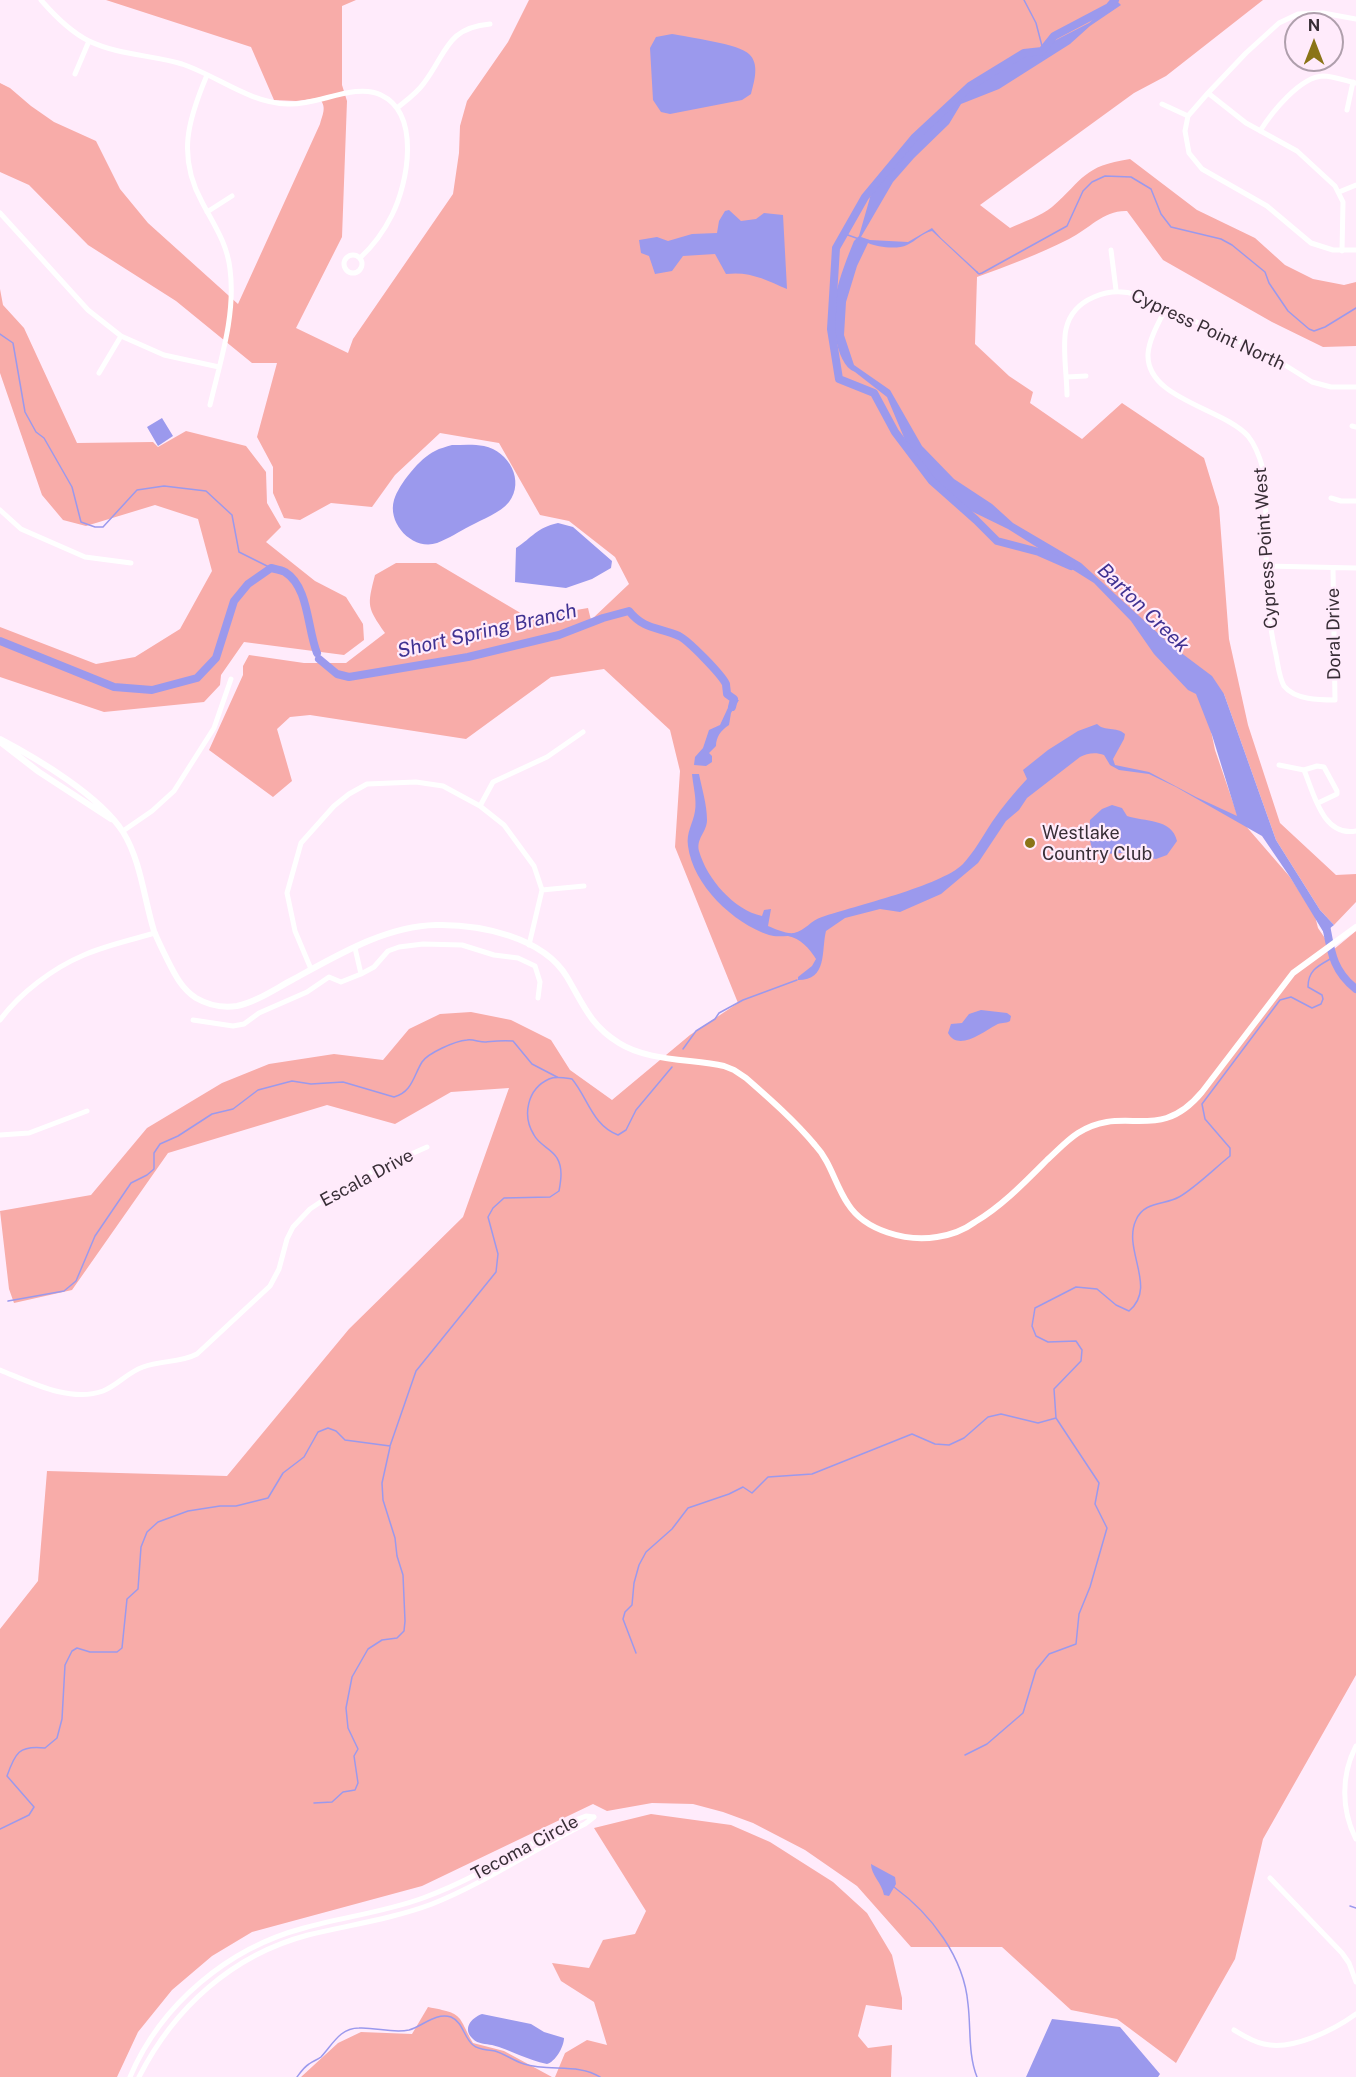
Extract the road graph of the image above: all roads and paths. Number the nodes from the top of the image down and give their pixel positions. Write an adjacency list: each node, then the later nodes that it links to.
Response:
1 (41, 0): 4 (street)
2 (1356, 19): 8 (street)
3 (490, 24): 10 (street)
4 (89, 41): 5 (street); 6 (street)
5 (75, 74)
6 (207, 75): 10 (street); 17 (street)
7 (1355, 83): 11 (street); 13 (street)
8 (1208, 93): 12 (street); 13 (street)
9 (1161, 104): 12 (street)
10 (397, 108): 22 (street)
11 (1347, 110)
12 (1188, 116): 21 (street)
13 (1260, 131): 15 (street)
14 (1356, 185): 15 (street)
15 (1339, 192): 21 (street)
16 (232, 196): 17 (street)
17 (207, 212): 26 (street)
18 (0, 213): 25 (street)
19 (1111, 250): 23 (street)
20 (1356, 250): 21 (street)
21 (1342, 251)
22 (360, 258)
23 (1116, 290): 24 (street, Cypress Point North); 29 (street, Cypress Point North)
24 (1166, 308): 30 (street, Cypress Point North); 37 (street, Cypress Point West)
25 (121, 336): 26 (street); 27 (street)
26 (219, 367): 32 (street)
27 (99, 373)
28 (1086, 376): 29 (street)
29 (1067, 377): 31 (street, Cypress Point North)
30 (1356, 387)
31 (1067, 395)
32 (210, 405)
33 (1331, 498): 34 (street)
34 (1356, 501)
35 (0, 510): 36 (street)
36 (131, 563)
37 (1266, 566): 38 (street); 41 (street, Cypress Point West)
38 (1333, 568): 39 (street); 41 (street, Doral Drive)
39 (1356, 568)
40 (231, 679): 51 (street)
41 (1335, 700)
42 (583, 732): 49 (street)
43 (0, 741): 46 (street); 47 (street)
44 (1279, 765): 45 (street)
45 (1304, 770): 48 (street); 48 (street)
46 (80, 790): 47 (street); 50 (street)
47 (76, 796): 50 (street)
48 (1318, 803): 52 (street)
49 (480, 806): 54 (street); 59 (street)
50 (116, 823): 51 (street)
51 (123, 831): 56 (street)
52 (1356, 831)
53 (584, 886): 54 (street)
54 (542, 890): 57 (street)
55 (1355, 928): 57 (street)
56 (155, 933): 59 (street); 62 (street)
57 (529, 945): 58 (street)
58 (355, 948): 59 (street); 60 (street)
59 (311, 969)
60 (361, 974): 61 (street); 63 (street)
61 (538, 998)
62 (0, 1020)
63 (193, 1020)
64 (87, 1111): 65 (street)
65 (0, 1135)
66 (427, 1147): 67 (street, Escala Drive)
67 (0, 1370)
68 (1356, 1746): 69 (street)
69 (1356, 1839)
70 (1270, 1878): 83 (street)
71 (456, 1884): 72 (street, Tecoma Circle); 73 (street); 73 (street, Tecoma Circle)
72 (450, 1887): 74 (street); 75 (street, Tecoma Circle)
73 (460, 1891): 74 (street, Tecoma Circle)
74 (453, 1894): 77 (street, Tecoma Circle)
75 (348, 1918): 76 (street, Tecoma Circle); 77 (street)
76 (339, 1920): 78 (street); 79 (street, Tecoma Circle)
77 (349, 1926): 78 (street, Tecoma Circle)
78 (341, 1927): 81 (street, Tecoma Circle)
79 (232, 1959): 80 (street, Tecoma Circle); 81 (street)
80 (225, 1963): 82 (street); 86 (street, Tecoma Circle)
81 (236, 1966): 82 (street, Tecoma Circle)
82 (230, 1970): 87 (street, Tecoma Circle)
83 (1356, 1982)
84 (1356, 2014): 85 (street)
85 (1234, 2030)
86 (148, 2043): 87 (street); 88 (street, Tecoma Circle)
87 (155, 2047): 89 (street, Tecoma Circle)
88 (130, 2077)
89 (139, 2077)

